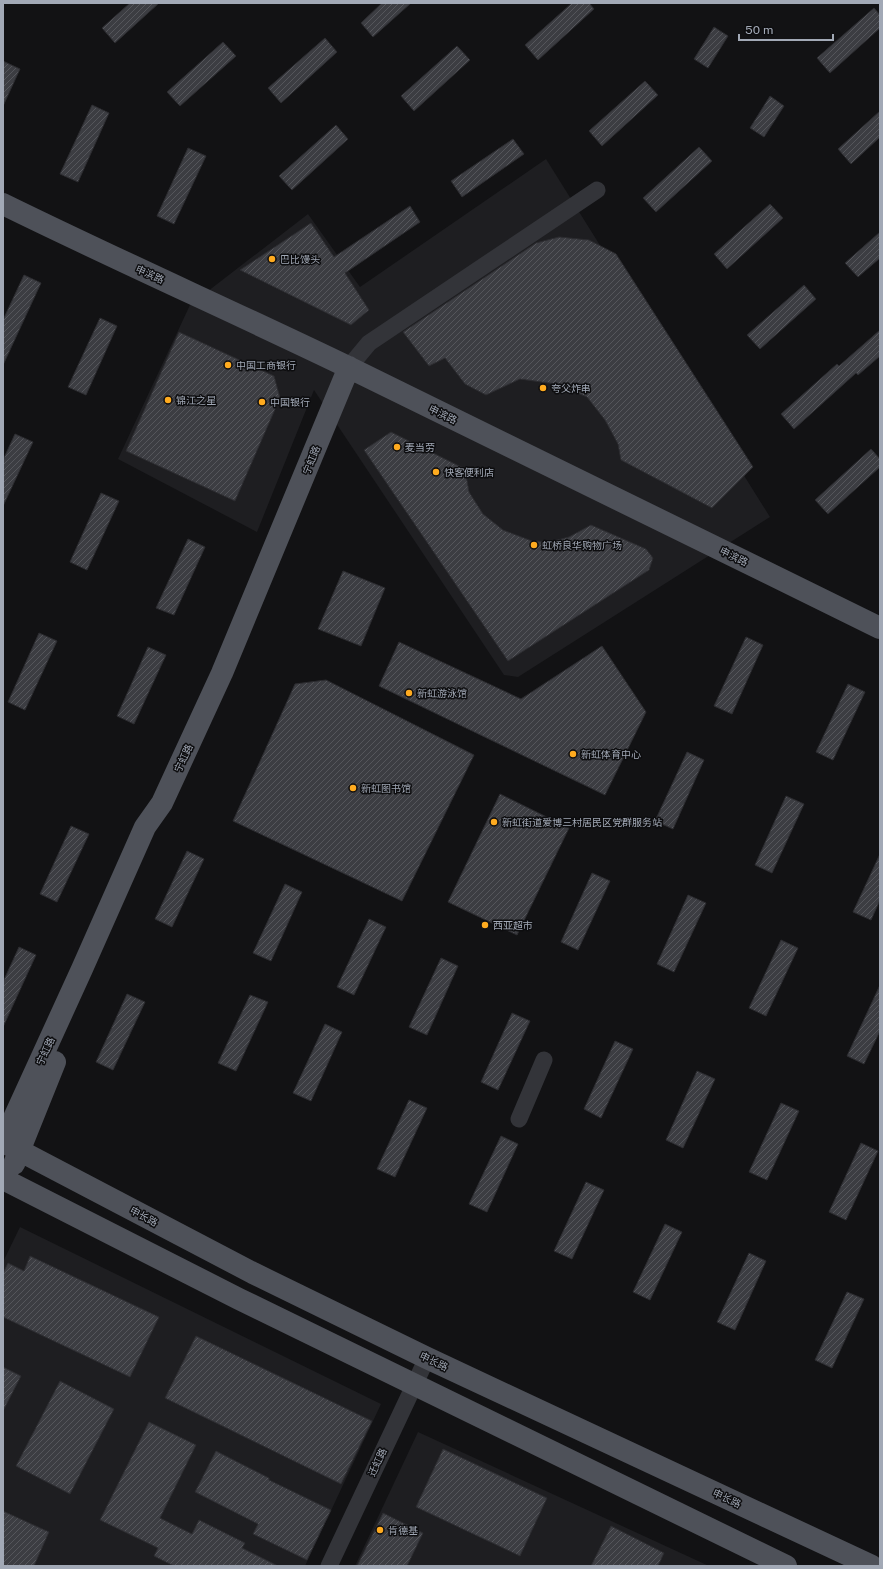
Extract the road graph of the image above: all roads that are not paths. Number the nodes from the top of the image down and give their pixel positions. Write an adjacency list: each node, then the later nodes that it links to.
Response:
1 (596, 190): 3 (street)
2 (3, 204): 3 (main road, 申滨路)
3 (350, 368): 4 (main road, 申滨路); 7 (main road, 宁虹路)
4 (880, 628)
5 (544, 1060): 6 (street)
6 (519, 1119)
7 (11, 1147): 8 (main road, 宁虹路); 9 (main road, 申长路)
8 (4, 1183): 10 (main road)
9 (427, 1358): 10 (street, 迁虹路); 11 (main road, 申长路)
10 (414, 1384): 13 (street, 迁虹路); 14 (main road)
11 (843, 1560): 12 (main road, 申长路)
12 (868, 1565)
13 (328, 1566)
14 (786, 1566)

